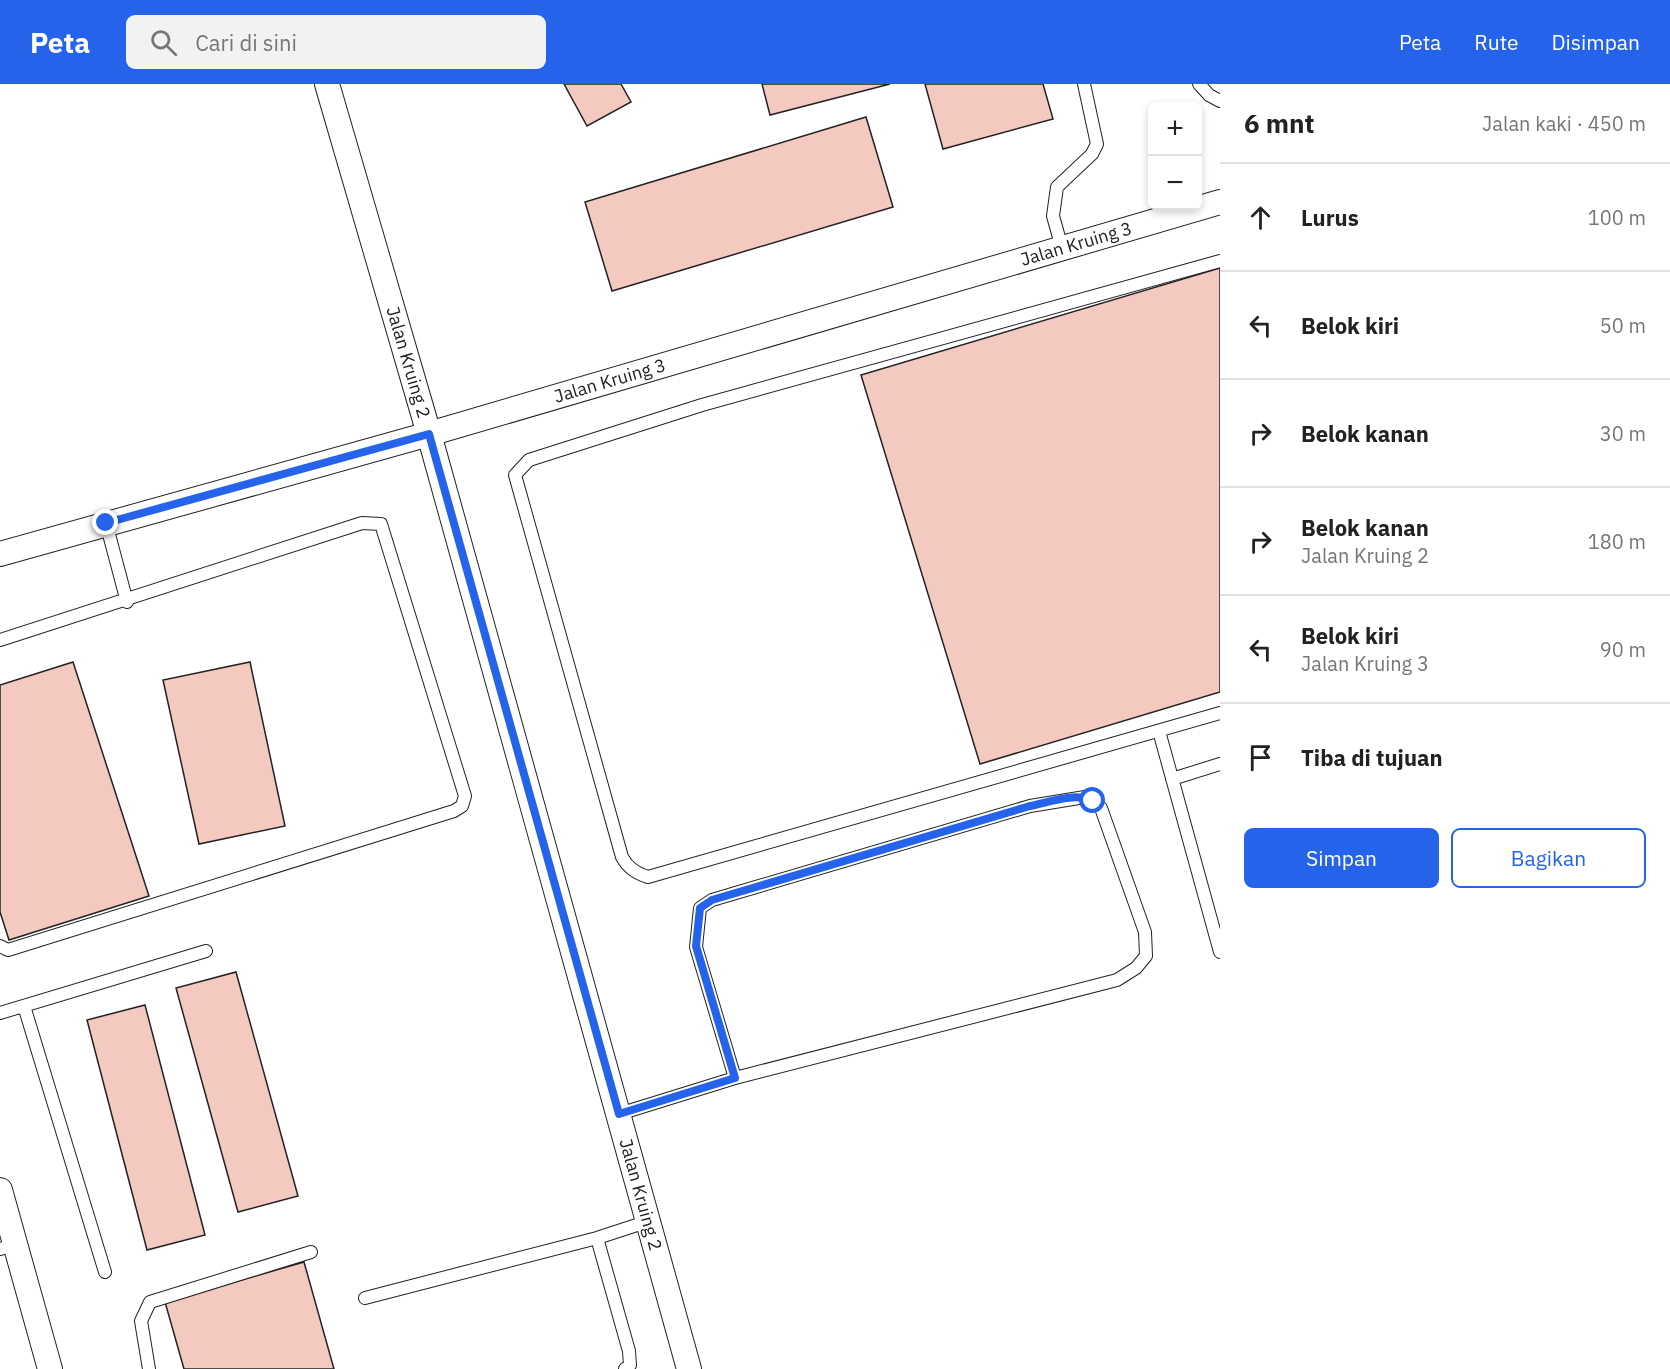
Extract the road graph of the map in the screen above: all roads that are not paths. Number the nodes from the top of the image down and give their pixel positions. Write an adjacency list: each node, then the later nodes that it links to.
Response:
1 (327, 84): 8 (street, Jalan Kruing 2)
2 (1084, 84): 6 (lane)
3 (1199, 84): 4 (lane)
4 (1220, 102)
5 (1220, 202): 6 (street, Jalan Kruing 3)
6 (1062, 248): 8 (street, Jalan Kruing 3)
7 (1220, 261): 14 (lane)
8 (429, 434): 9 (street, Jalan Kruing 3); 23 (street, Jalan Kruing 2)
9 (106, 523): 10 (street, Jalan Kruing 3); 11 (lane)
10 (0, 554)
11 (127, 602): 12 (lane); 17 (lane)
12 (0, 640)
13 (1220, 713): 14 (lane)
14 (1160, 731): 16 (lane)
15 (1220, 764): 16 (lane)
16 (1172, 779): 19 (lane)
17 (0, 946)
18 (206, 951): 20 (lane)
19 (1220, 952)
20 (24, 1006): 21 (lane); 29 (lane)
21 (0, 1012)
22 (735, 1078): 22 (lane); 23 (lane)
23 (619, 1114): 25 (street, Jalan Kruing 2)
24 (0, 1190): 27 (street)
25 (649, 1221): 26 (lane); 34 (street, Jalan Kruing 2)
26 (597, 1238): 30 (lane); 33 (lane)
27 (8, 1247): 31 (street)
28 (310, 1252): 32 (lane)
29 (105, 1272)
30 (364, 1298)
31 (50, 1369)
32 (149, 1369)
33 (625, 1369)
34 (689, 1369)

